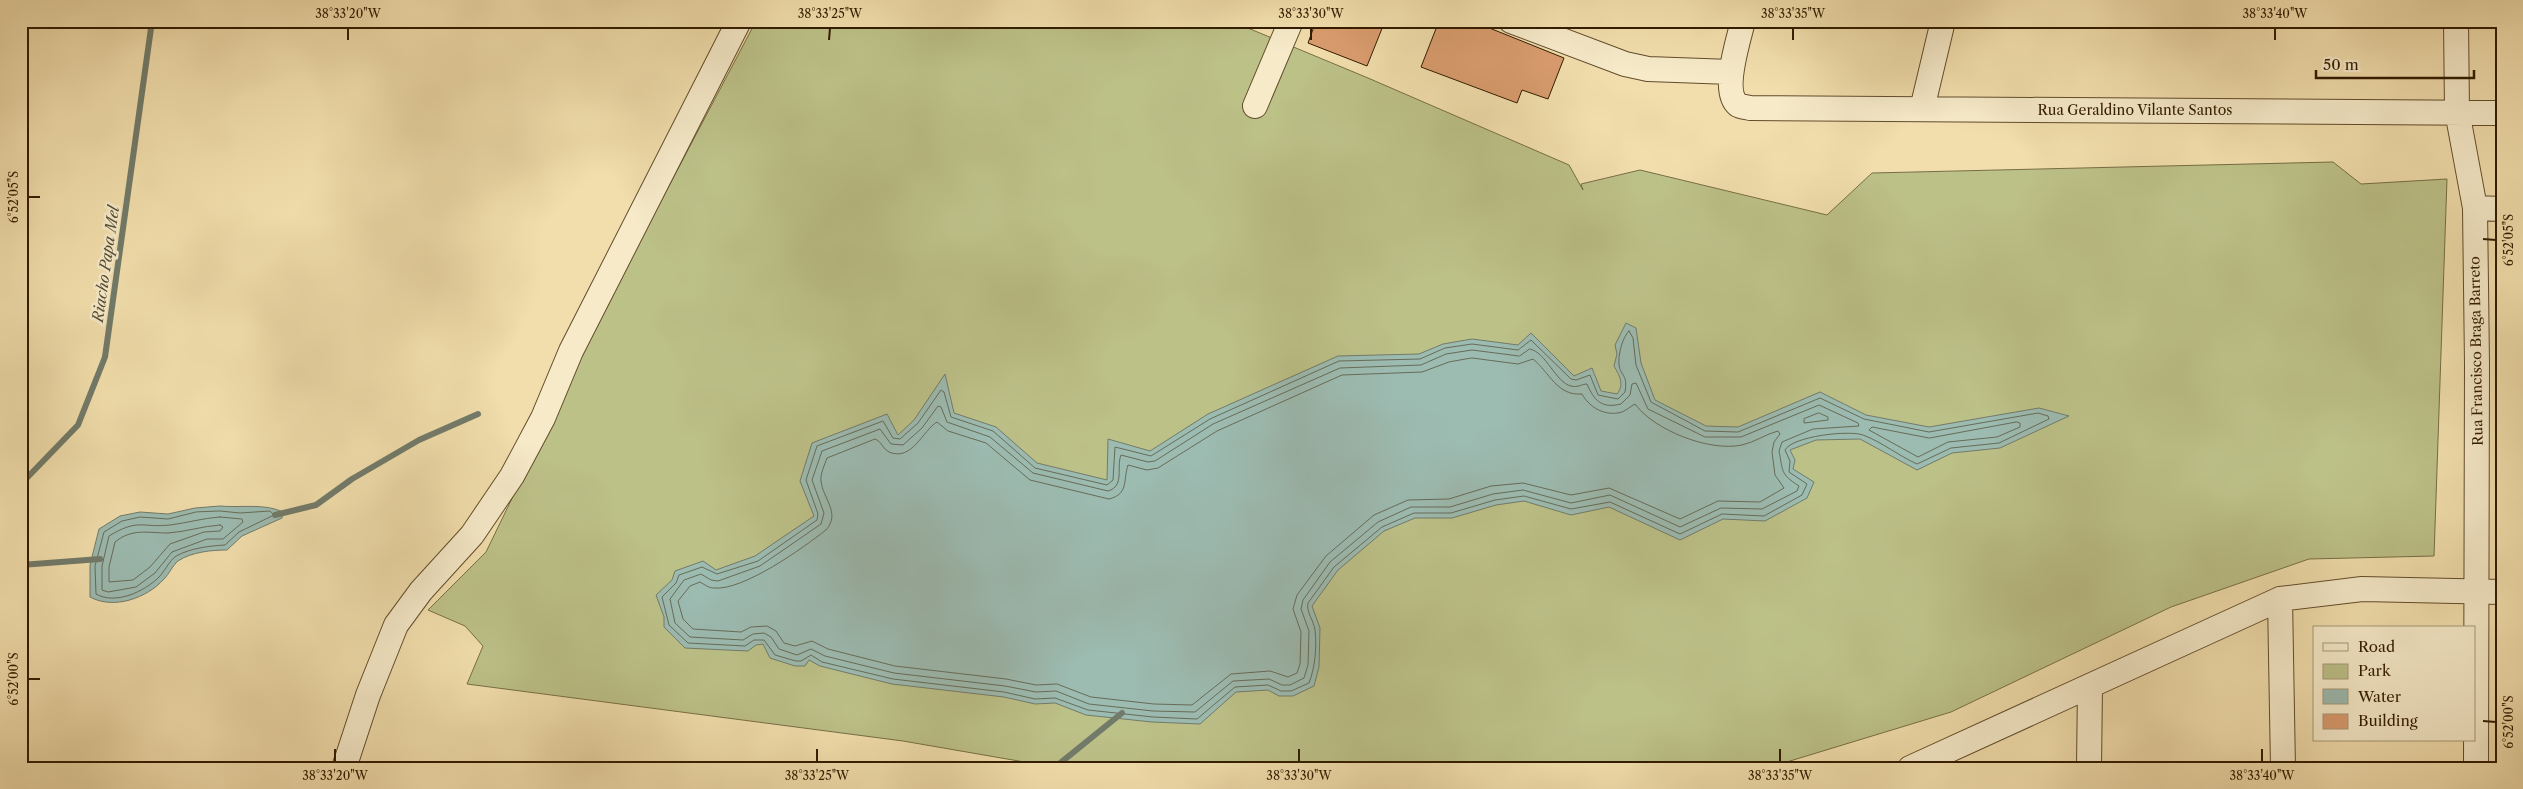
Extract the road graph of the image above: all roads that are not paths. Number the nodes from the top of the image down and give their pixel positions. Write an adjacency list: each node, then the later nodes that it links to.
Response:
1 (739, 21): 19 (street)
2 (1291, 21): 9 (street)
3 (1510, 21): 7 (street)
4 (1743, 21): 8 (street, Rua Geraldino Vilante Santos)
5 (1943, 21): 10 (street)
6 (2456, 21): 11 (street, Rua Francisco Braga Barreto)
7 (1556, 29): 8 (street)
8 (1731, 72): 10 (street, Rua Geraldino Vilante Santos)
9 (1256, 106)
10 (1922, 109): 11 (street, Rua Geraldino Vilante Santos)
11 (2458, 112): 12 (street, Rua Geraldino Vilante Santos); 13 (street, Rua Francisco Braga Barreto)
12 (2502, 113)
13 (2474, 208): 14 (street); 16 (street, Rua Francisco Braga Barreto)
14 (2502, 209)
15 (2502, 592): 16 (street)
16 (2478, 593): 17 (street); 23 (street, Rua Francisco Braga Barreto)
17 (2280, 599): 18 (street); 22 (street)
18 (2090, 686): 20 (street); 21 (street)
19 (344, 768)
20 (1910, 768)
21 (2089, 768)
22 (2283, 768)
23 (2476, 768)

